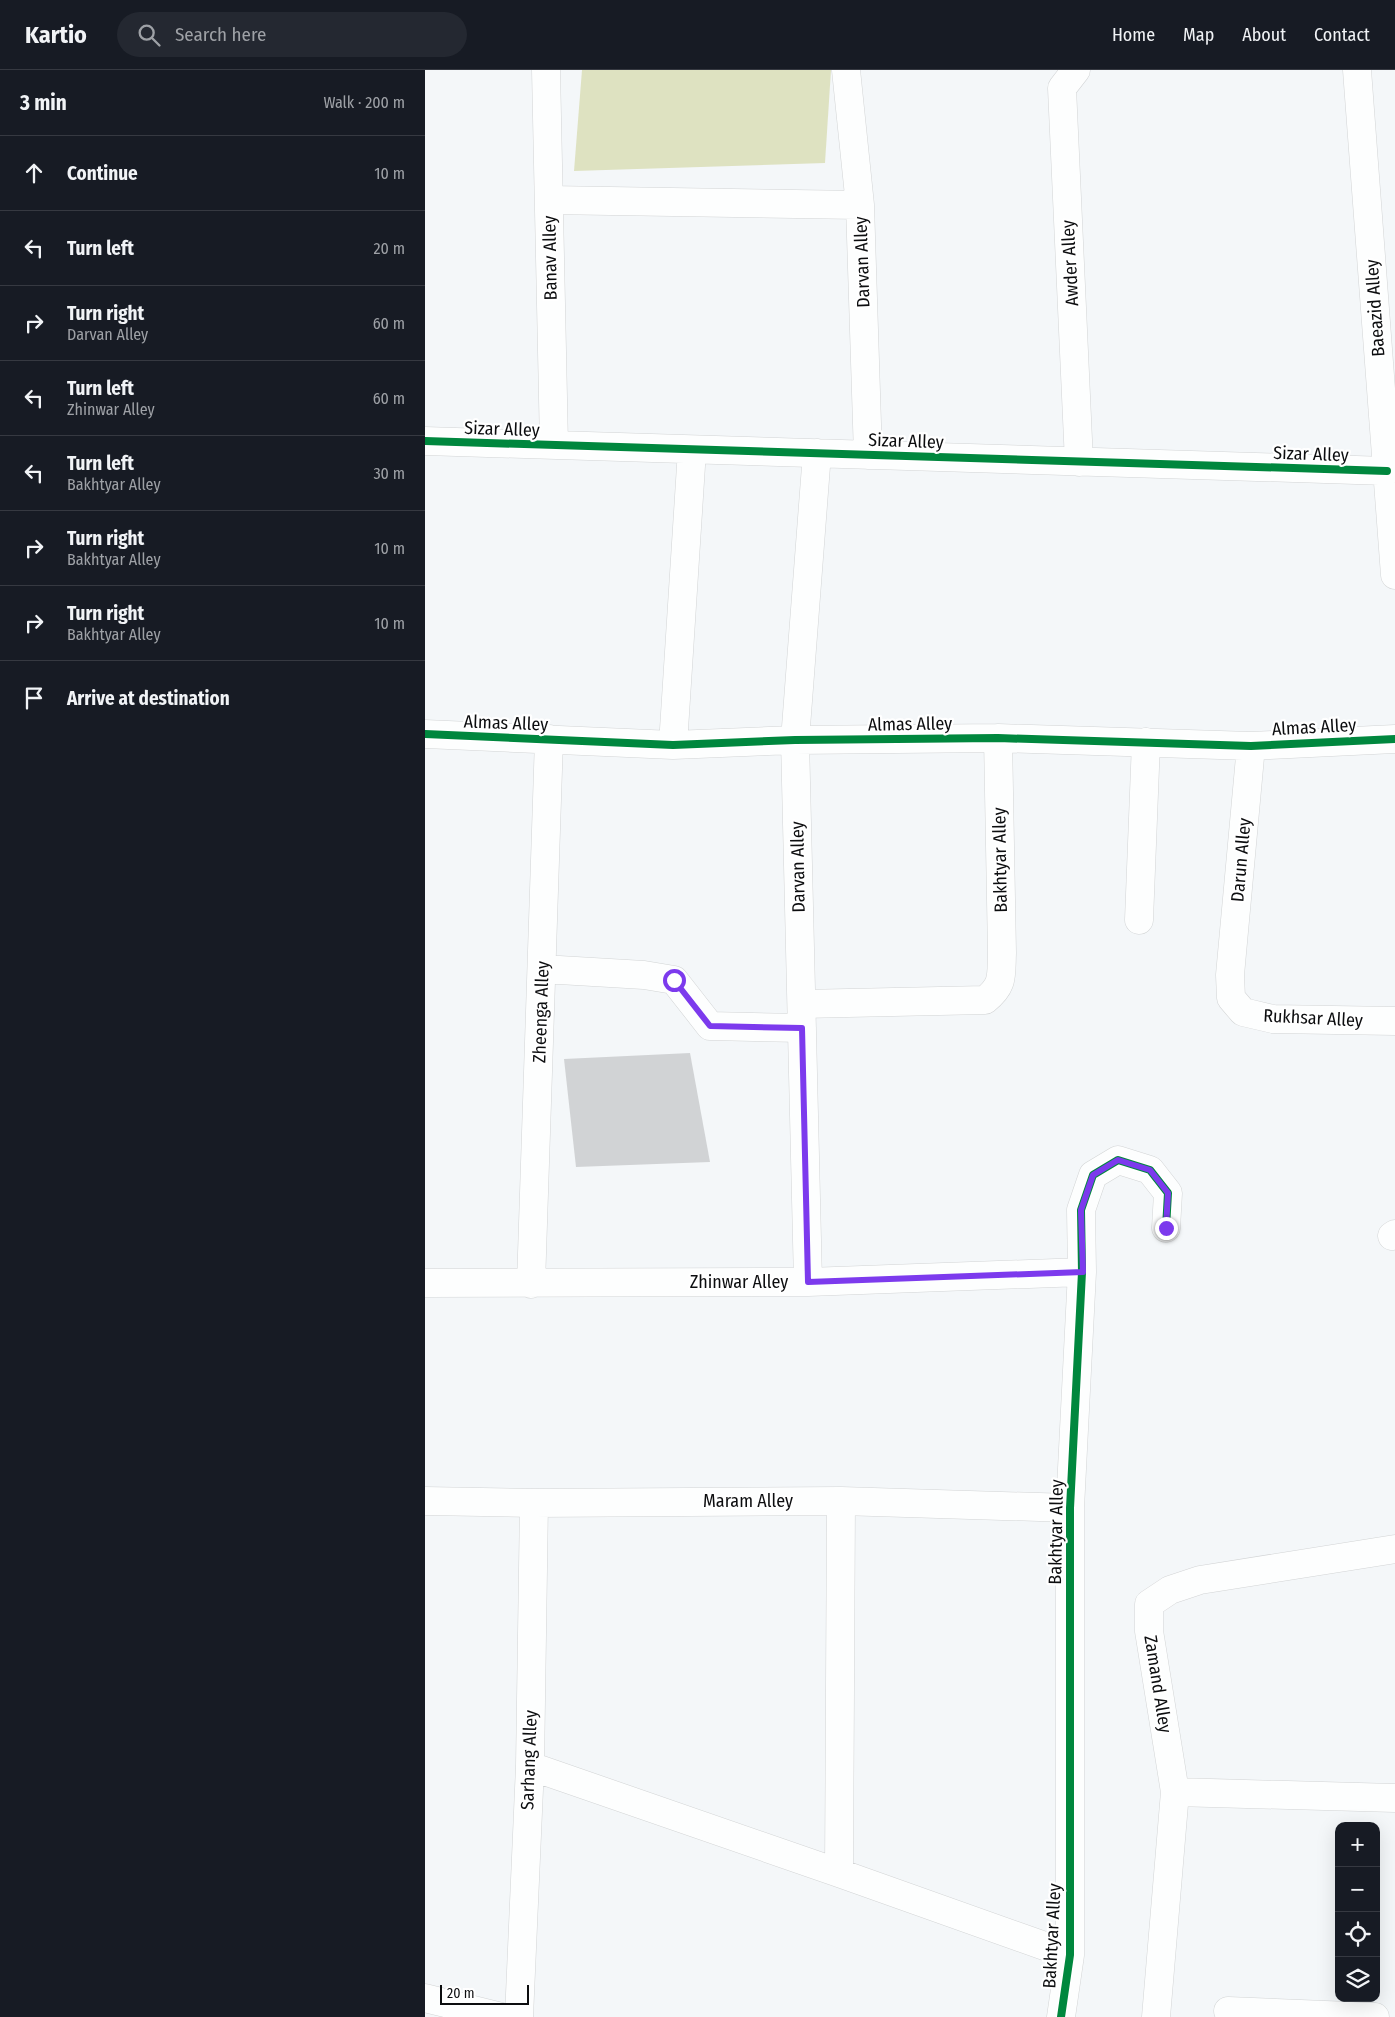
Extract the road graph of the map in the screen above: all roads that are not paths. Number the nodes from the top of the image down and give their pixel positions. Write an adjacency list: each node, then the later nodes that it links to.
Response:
1 (546, 70): 5 (street, Banav Alley)
2 (846, 70): 6 (street, Darvan Alley)
3 (1076, 70): 12 (street, Awder Alley)
4 (1357, 70): 13 (street, Baeazid Alley)
5 (549, 200): 6 (street); 8 (street, Banav Alley)
6 (860, 205): 11 (street, Darvan Alley)
7 (425, 441): 8 (street, Sizar Alley)
8 (554, 445): 9 (street, Sizar Alley)
9 (692, 450): 10 (street, Sizar Alley); 21 (street)
10 (817, 453): 11 (street, Sizar Alley); 19 (street, Darvan Alley)
11 (868, 455): 12 (street, Sizar Alley)
12 (1079, 462): 13 (street, Sizar Alley)
13 (1387, 471): 14 (street, Baeazid Alley)
14 (1395, 575)
15 (425, 734): 18 (street, Almas Alley)
16 (998, 738): 19 (street, Almas Alley); 20 (street, Almas Alley); 26 (street, Bakhtyar Alley)
17 (1395, 738): 22 (street, Almas Alley)
18 (549, 739): 21 (street, Almas Alley); 24 (street, Zheenga Alley)
19 (795, 740): 21 (street, Almas Alley); 26 (street, Darvan Alley)
20 (1146, 742): 22 (street, Almas Alley); 23 (street)
21 (673, 745)
22 (1251, 746): 25 (street, Darun Alley)
23 (1139, 920)
24 (542, 970): 26 (street); 32 (street, Zheenga Alley)
25 (1230, 974): 27 (street, Rukhsar Alley)
26 (802, 1016): 30 (street, Darvan Alley)
27 (1395, 1021)
28 (1166, 1228): 29 (street, Bakhtyar Alley)
29 (1083, 1272): 30 (street, Zhinwar Alley); 36 (street, Bakhtyar Alley)
30 (808, 1282): 32 (street, Zhinwar Alley)
31 (425, 1283): 32 (street, Zhinwar Alley)
32 (531, 1284)
33 (425, 1501): 35 (street, Maram Alley)
34 (841, 1501): 35 (street, Maram Alley); 36 (street, Maram Alley); 41 (street)
35 (534, 1503): 38 (street, Sarhang Alley)
36 (1070, 1508): 42 (street, Bakhtyar Alley)
37 (1395, 1549): 39 (street, Zamand Alley)
38 (529, 1766): 41 (street); 46 (street, Sarhang Alley)
39 (1175, 1792): 40 (street); 48 (street, Zamand Alley)
40 (1395, 1798)
41 (839, 1873): 42 (street)
42 (1070, 1955): 47 (street, Bakhtyar Alley)
43 (425, 1998): 45 (street)
44 (1228, 2011): 49 (street)
45 (502, 2017)
46 (519, 2017)
47 (1061, 2017)
48 (1156, 2017)
49 (1375, 2017)

